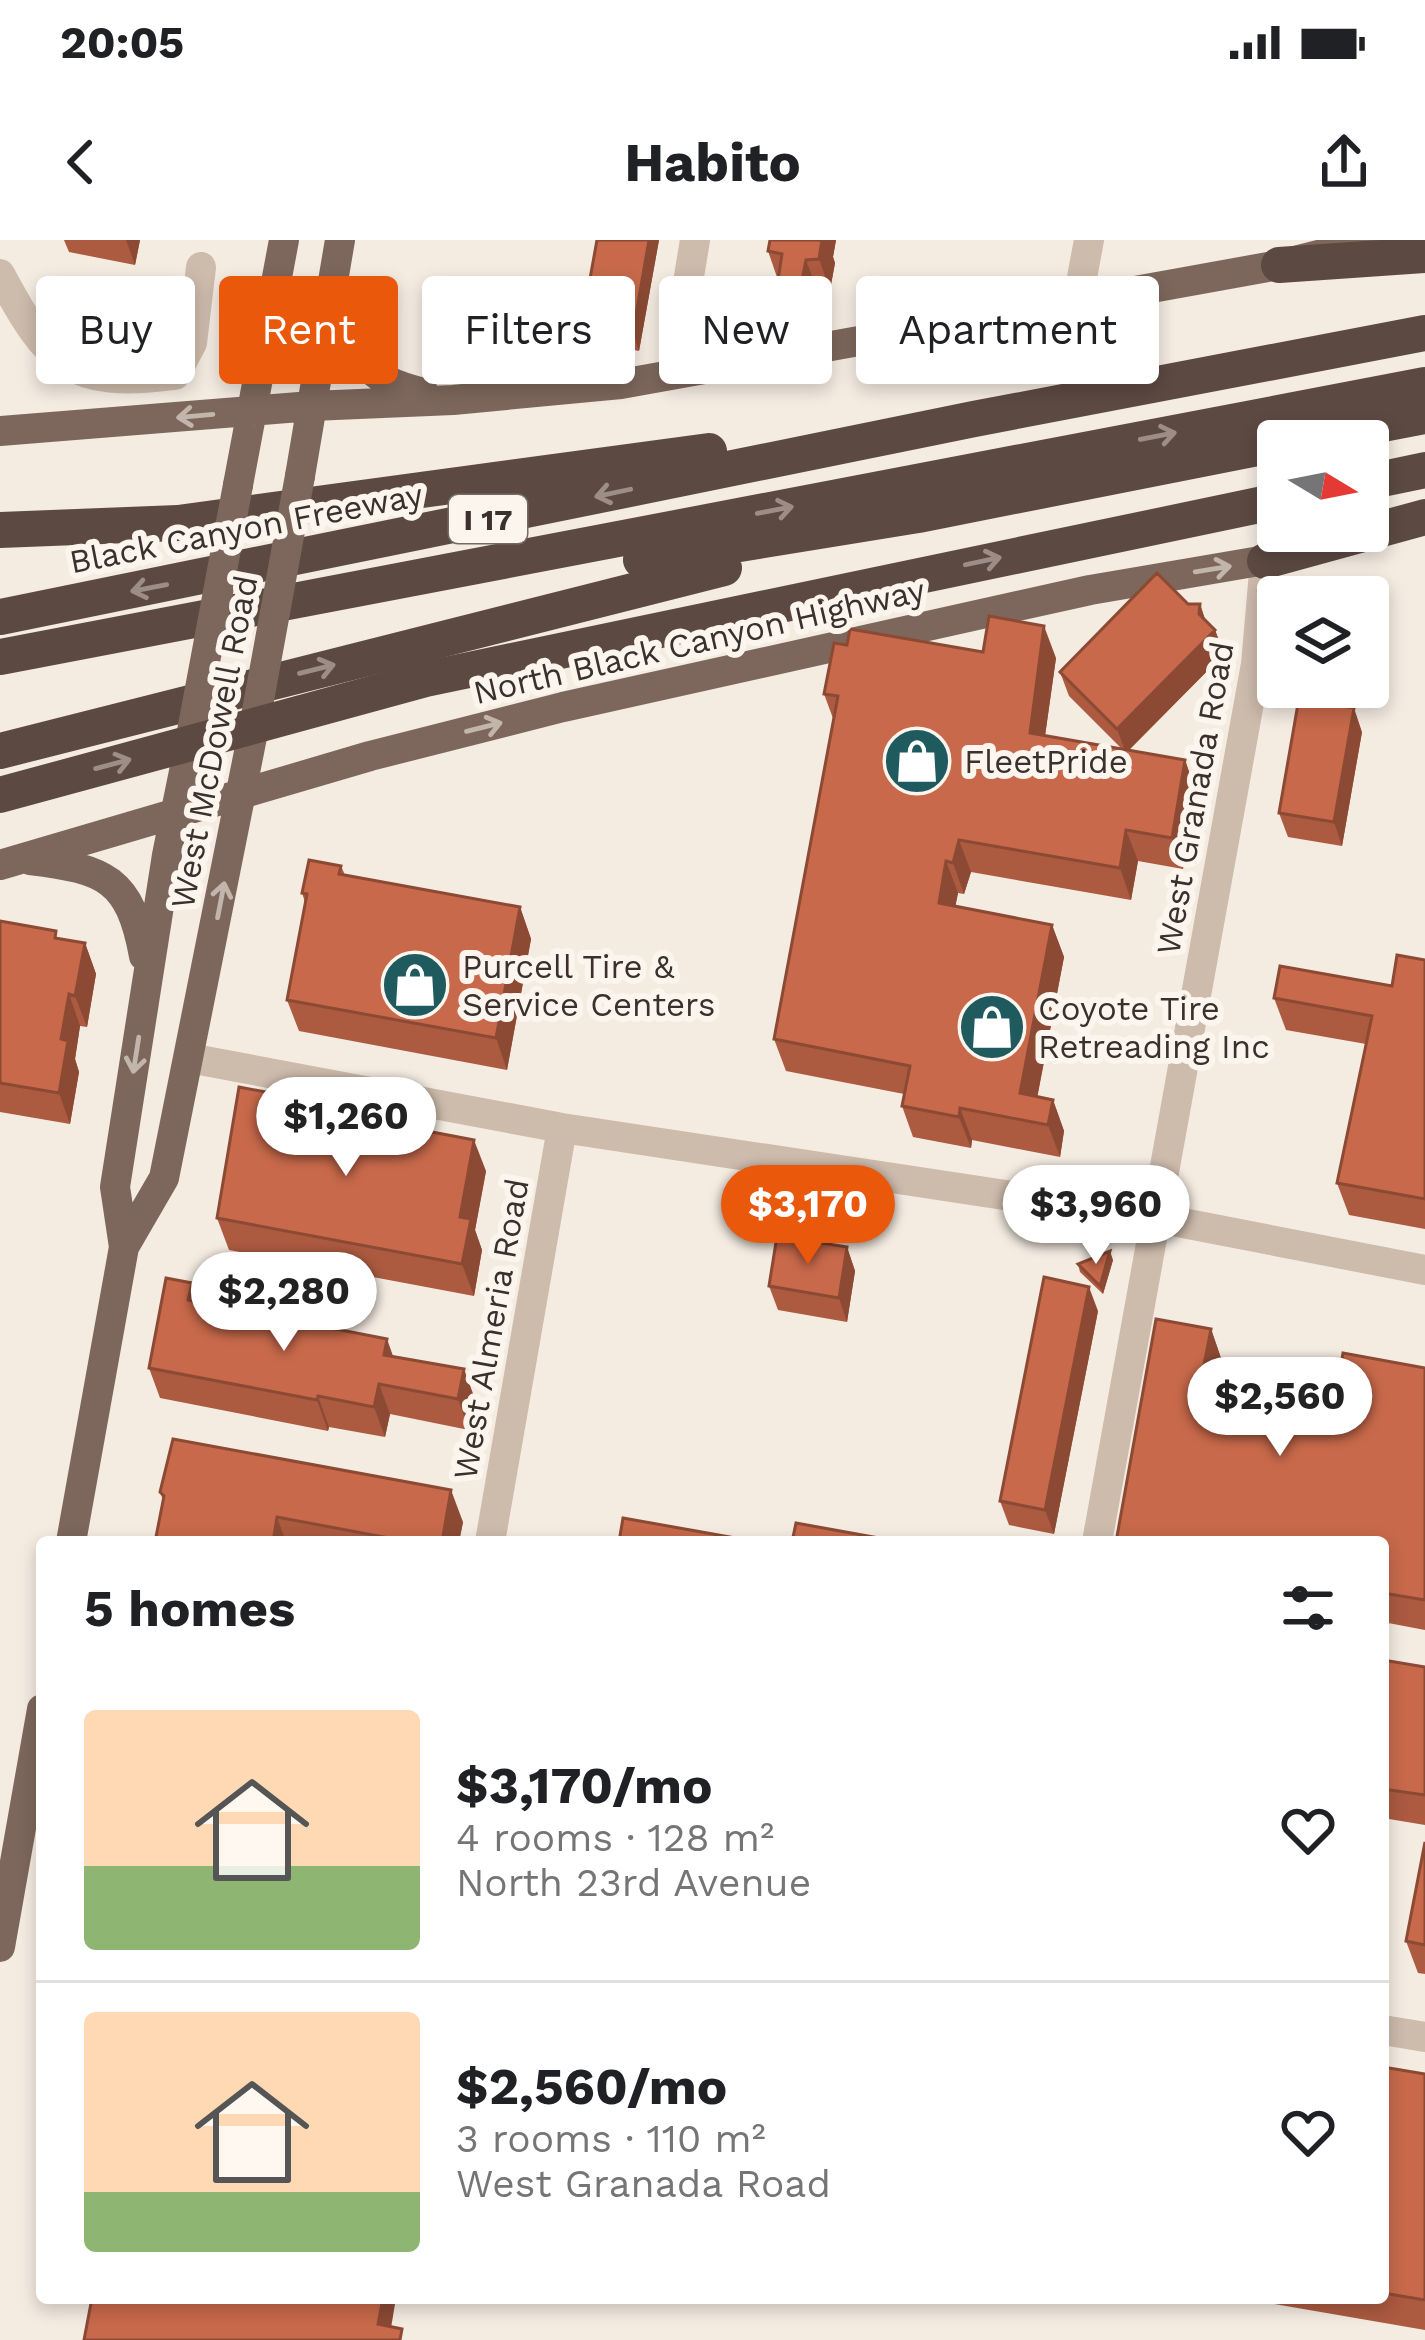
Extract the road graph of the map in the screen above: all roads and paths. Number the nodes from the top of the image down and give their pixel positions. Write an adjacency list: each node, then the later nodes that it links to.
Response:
1 (284, 240): 21 (main road, West McDowell Road)
2 (340, 240): 10 (main road, West McDowell Road)
3 (695, 240): 11 (street)
4 (1089, 240): 12 (street)
5 (1377, 240): 7 (main road)
6 (1425, 255): 7 (highway)
7 (1279, 266): 13 (main road)
8 (201, 267): 9 (street)
9 (0, 274)
10 (335, 276)
11 (689, 276)
12 (1082, 276)
13 (1159, 286)
14 (1425, 333): 23 (highway, Black Canyon Freeway / I 17)
15 (659, 376): 19 (main road)
16 (316, 384): 20 (main road, West McDowell Road)
17 (397, 384): 19 (main road)
18 (1425, 385): 36 (highway, one-way to 18)
19 (453, 400): 20 (main road)
20 (312, 406): 21 (main road); 40 (main road, West McDowell Road, bridge)
21 (253, 411): 25 (main road, one-way to 25); 41 (main road, West McDowell Road, bridge)
22 (1425, 416): 24 (highway)
23 (974, 419): 32 (highway); 35 (highway, Black Canyon Freeway / I 17, one-way to 35)
24 (1389, 423)
25 (0, 431)
26 (1257, 448): 30 (highway, I 17)
27 (1425, 470): 28 (highway)
28 (1389, 478)
29 (1257, 505): 39 (highway, one-way to 29, bridge)
30 (918, 515): 37 (highway, I 17); 38 (highway, one-way to 30)
31 (1425, 517): 34 (highway)
32 (0, 530)
33 (1425, 531): 34 (main road, North Black Canyon Highway)
34 (1264, 561): 40 (main road, North Black Canyon Highway, one-way to 34); 46 (street, West Granada Road)
35 (0, 617)
36 (0, 658)
37 (0, 677)
38 (0, 751)
39 (0, 795)
40 (242, 796): 41 (main road, North Black Canyon Highway); 44 (main road, West McDowell Road, one-way to 40)
41 (174, 815): 42 (main road, North Black Canyon Highway); 43 (main road, West McDowell Road)
42 (9, 862): 43 (main road)
43 (148, 978): 47 (main road, West McDowell Road, one-way to 47)
44 (189, 1058): 45 (street); 47 (main road, West McDowell Road)
45 (562, 1128): 46 (street); 50 (street, West Almeria Road)
46 (1156, 1218): 48 (street); 51 (street, West Granada Road)
47 (124, 1247): 49 (main road, West McDowell Road)
48 (1425, 1270)
49 (72, 1536)
50 (491, 1536)
51 (1098, 1536)
52 (36, 1784): 53 (main road)
53 (0, 1942)
54 (1389, 2031): 55 (street)
55 (1425, 2037)

